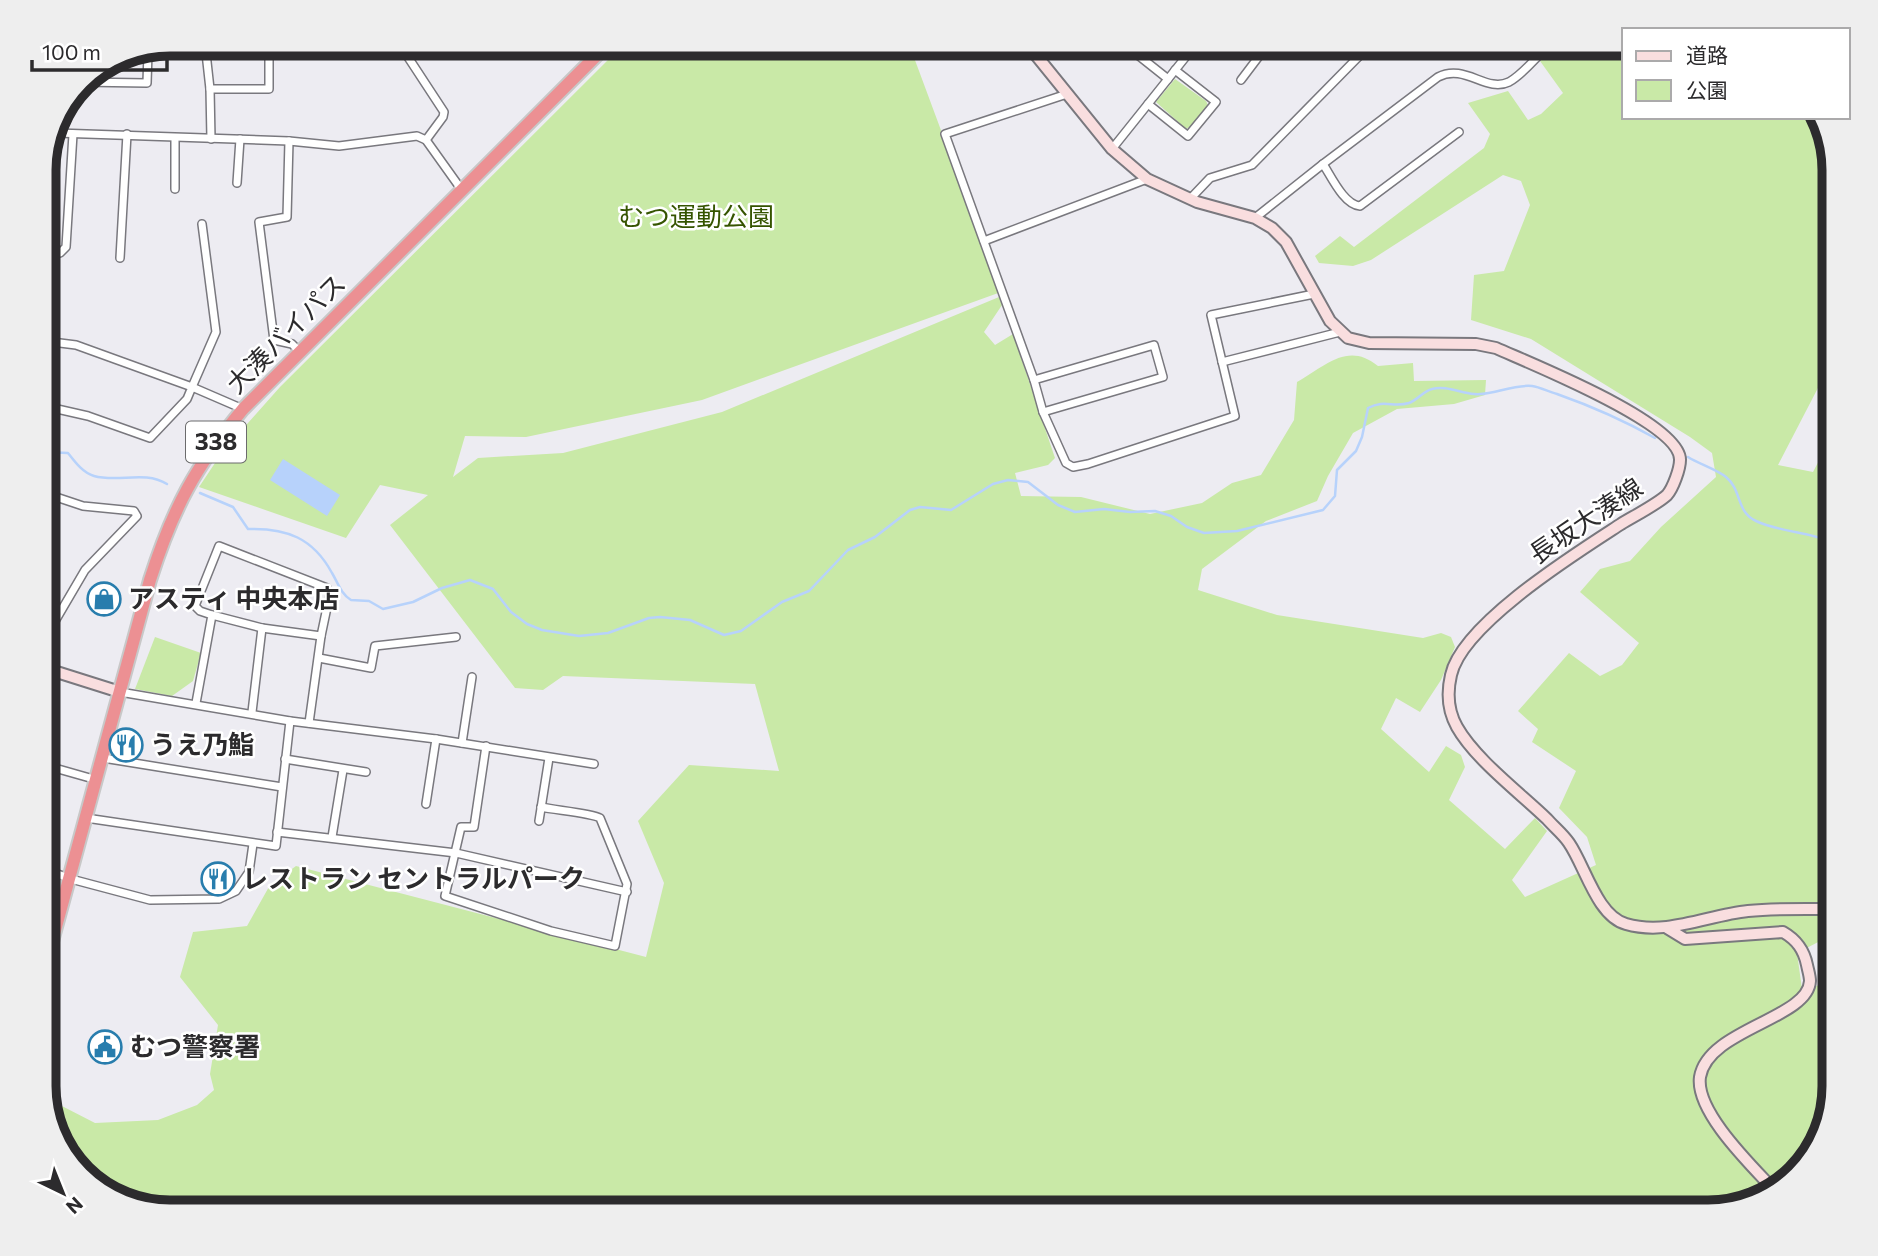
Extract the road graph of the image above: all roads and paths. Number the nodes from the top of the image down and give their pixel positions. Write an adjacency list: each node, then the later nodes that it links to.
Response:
1 (207, 56): 16 (street)
2 (269, 56): 16 (street)
3 (407, 56): 26 (street)
4 (596, 56): 33 (highway, 大湊バイパス / 338)
5 (1037, 56): 17 (main road)
6 (1139, 56): 13 (street)
7 (1186, 56): 12 (street)
8 (1259, 56): 14 (street)
9 (1537, 56): 29 (street)
10 (1358, 57): 34 (street)
11 (148, 59): 15 (street)
12 (1175, 70): 13 (street); 18 (street)
13 (1168, 79): 18 (street)
14 (1241, 80)
15 (97, 82)
16 (210, 89): 24 (street)
17 (1067, 93): 28 (main road); 37 (street)
18 (1148, 104): 28 (street)
19 (1459, 132): 29 (street)
20 (63, 133): 21 (street)
21 (73, 134): 22 (street); 38 (street)
22 (127, 134): 23 (street); 39 (street)
23 (175, 138): 24 (street); 32 (street)
24 (211, 139): 25 (street)
25 (240, 139): 27 (street); 31 (street)
26 (426, 140): 27 (street); 33 (street)
27 (289, 141): 43 (street)
28 (1112, 149): 30 (main road)
29 (1322, 164): 35 (street)
30 (1147, 179): 34 (main road); 37 (street)
31 (237, 183)
32 (175, 189)
33 (461, 189): 43 (highway, 大湊バイパス / 338)
34 (1190, 199): 35 (main road)
35 (1255, 218): 40 (main road)
36 (202, 224): 46 (street)
37 (984, 241): 45 (street)
38 (56, 253)
39 (120, 258)
40 (1314, 294): 41 (main road); 44 (street)
41 (1340, 332): 44 (street); 90 (main road, 長坂大湊線)
42 (56, 342): 46 (street)
43 (300, 352): 48 (highway, 大湊バイパス / 338)
44 (1222, 362): 49 (street)
45 (1034, 380): 49 (street); 49 (street)
46 (192, 387): 47 (street); 48 (street)
47 (56, 409)
48 (243, 409): 59 (highway, 大湊バイパス / 338)
49 (1043, 412)
50 (56, 498): 52 (street)
51 (212, 615): 53 (street); 54 (street); 60 (street)
52 (56, 620)
53 (262, 628): 54 (street); 61 (street)
54 (321, 636): 56 (street)
55 (456, 637): 56 (street)
56 (319, 658): 63 (street)
57 (56, 672): 59 (main road)
58 (472, 677): 65 (street)
59 (120, 692): 60 (street); 67 (highway, 大湊バイパス / 338)
60 (196, 703): 61 (street)
61 (251, 712): 62 (street)
62 (290, 720): 63 (street); 69 (street)
63 (309, 723): 64 (street)
64 (436, 739): 65 (street); 76 (street)
65 (462, 743): 66 (street)
66 (486, 747): 68 (street); 83 (street)
67 (103, 758): 74 (highway, 大湊バイパス / 338); 75 (street)
68 (549, 758): 70 (street); 77 (street)
69 (285, 759): 72 (street); 75 (street)
70 (594, 764)
71 (56, 768): 74 (street)
72 (343, 770): 73 (street); 81 (street)
73 (366, 772)
74 (97, 780): 78 (highway, 大湊バイパス / 338)
75 (282, 787): 80 (street)
76 (426, 804)
77 (541, 807): 79 (street); 86 (street)
78 (86, 818): 82 (street); 85 (highway, 大湊バイパス / 338)
79 (539, 821)
80 (277, 831): 81 (street); 82 (street)
81 (332, 837): 83 (street)
82 (253, 844): 85 (street)
83 (456, 853): 86 (street); 86 (street)
84 (56, 873): 85 (street)
85 (71, 878): 88 (highway, 大湊バイパス / 338)
86 (627, 892)
87 (56, 902): 88 (street)
88 (63, 904): 91 (highway, 大湊バイパス / 338)
89 (1822, 909): 90 (main road, 長坂大湊線)
90 (1667, 928): 92 (main road)
91 (56, 929)
92 (1767, 1183)

